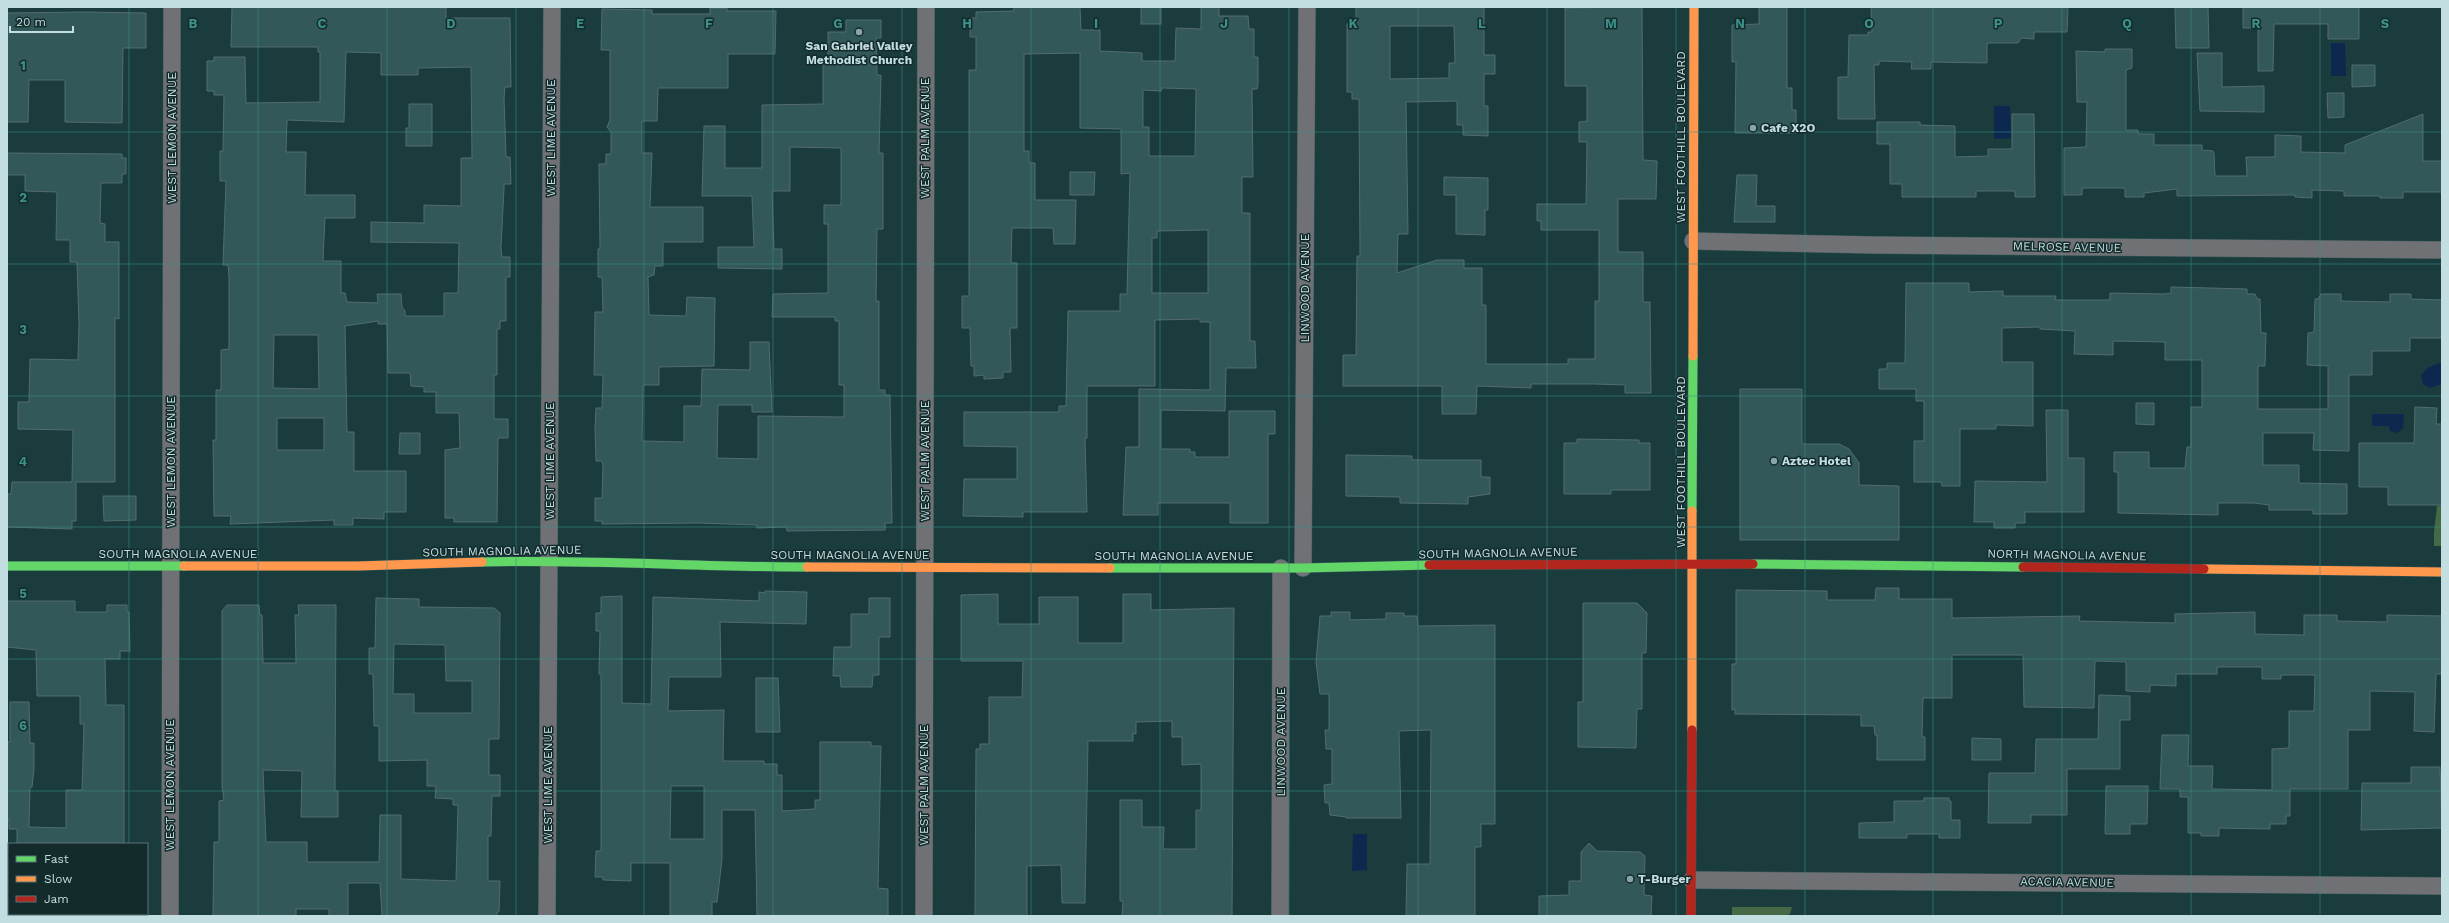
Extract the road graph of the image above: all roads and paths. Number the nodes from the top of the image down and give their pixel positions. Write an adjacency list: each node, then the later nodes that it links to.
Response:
1 (172, 7): 11 (street, WEST LEMON AVENUE)
2 (552, 7): 8 (street, WEST LIME AVENUE)
3 (926, 7): 12 (street, WEST PALM AVENUE)
4 (1307, 7): 14 (street, LINWOOD AVENUE)
5 (1694, 7): 6 (street, WEST FOOTHILL BOULEVARD)
6 (1693, 241): 7 (street, MELROSE AVENUE); 9 (street, WEST FOOTHILL BOULEVARD)
7 (2442, 250)
8 (549, 560): 11 (street, SOUTH MAGNOLIA AVENUE); 12 (street, SOUTH MAGNOLIA AVENUE); 19 (street, WEST LIME AVENUE)
9 (1693, 563): 14 (street, SOUTH MAGNOLIA AVENUE); 15 (street, NORTH MAGNOLIA AVENUE); 16 (street, WEST FOOTHILL BOULEVARD)
10 (7, 566): 11 (street, SOUTH MAGNOLIA AVENUE)
11 (171, 566): 18 (street, WEST LEMON AVENUE)
12 (925, 567): 13 (street, SOUTH MAGNOLIA AVENUE); 20 (street, WEST PALM AVENUE)
13 (1281, 568): 14 (street, SOUTH MAGNOLIA AVENUE); 21 (street, LINWOOD AVENUE)
14 (1303, 568)
15 (2442, 572)
16 (1692, 880): 17 (street, ACACIA AVENUE); 22 (street, WEST FOOTHILL BOULEVARD)
17 (2442, 886)
18 (170, 916)
19 (547, 916)
20 (924, 916)
21 (1280, 916)
22 (1691, 916)

